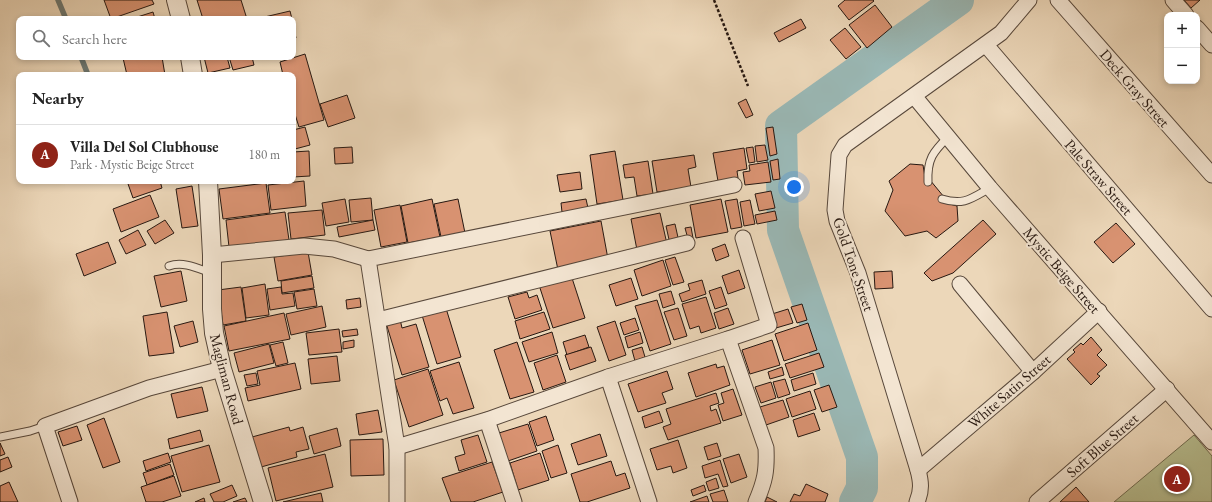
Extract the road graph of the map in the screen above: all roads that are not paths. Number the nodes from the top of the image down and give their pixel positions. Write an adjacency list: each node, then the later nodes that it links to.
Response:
1 (176, 0): 6 (street)
2 (1029, 0): 8 (street, Gold Tone Street)
3 (1058, 0): 14 (street, Deck Gray Street)
4 (1173, 0): 5 (street)
5 (1183, 12)
6 (180, 16)
7 (1200, 31): 9 (street)
8 (986, 45): 12 (street, Gold Tone Street); 27 (street, Pale Straw Street)
9 (1212, 45)
10 (190, 60): 11 (street)
11 (192, 72)
12 (914, 96): 13 (street, Mystic Beige Street); 40 (street, Gold Tone Street)
13 (948, 137): 15 (lane); 18 (street, Mystic Beige Street)
14 (1212, 175)
15 (928, 182)
16 (208, 184): 22 (street, Magliman Road)
17 (734, 186): 23 (street)
18 (990, 188): 19 (lane); 28 (street, Mystic Beige Street)
19 (942, 199)
20 (743, 238): 30 (street)
21 (687, 243): 29 (street)
22 (212, 255): 23 (street); 25 (street, Magliman Road)
23 (368, 259): 29 (street)
24 (169, 266): 25 (lane)
25 (211, 273): 31 (street, Magliman Road)
26 (960, 284): 32 (street)
27 (1212, 309)
28 (1099, 311): 32 (street, White Satin Street); 34 (street, Mystic Beige Street)
29 (378, 320): 39 (street)
30 (728, 340): 33 (street); 46 (street)
31 (222, 369): 36 (street); 42 (street, Magliman Road)
32 (1033, 372): 40 (street, White Satin Street)
33 (608, 377): 35 (street); 45 (street)
34 (1167, 389): 38 (street, Mystic Beige Street); 48 (street, Soft Blue Street)
35 (486, 420): 39 (street); 44 (street)
36 (46, 426): 37 (lane); 41 (street)
37 (0, 438)
38 (1212, 442)
39 (397, 447): 43 (street)
40 (918, 470): 47 (street, Gold Tone Street)
41 (70, 502)
42 (263, 502)
43 (397, 502)
44 (514, 502)
45 (649, 502)
46 (756, 502)
47 (917, 502)
48 (1037, 502)

